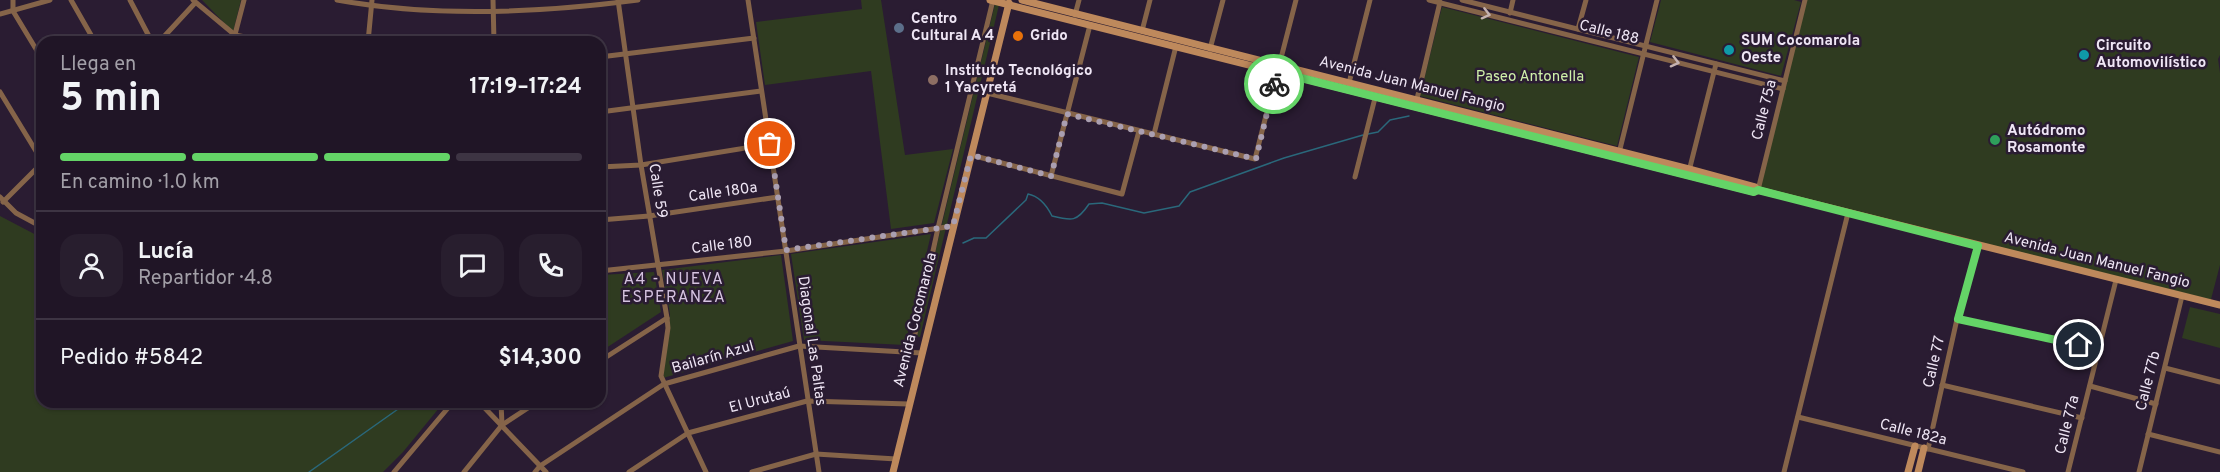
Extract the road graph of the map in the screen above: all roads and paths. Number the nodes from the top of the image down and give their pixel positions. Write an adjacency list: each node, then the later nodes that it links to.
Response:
1 (13, 0): 28 (street)
2 (50, 0): 28 (street)
3 (71, 0): 38 (street)
4 (130, 0): 39 (street)
5 (244, 0): 37 (street)
6 (337, 0): 27 (street)
7 (493, 0): 29 (street)
8 (638, 0): 23 (street)
9 (748, 0): 44 (street, Diagonal Las Paltas)
10 (992, 0): 26 (main road, Avenida Juan Manuel Fangio); 86 (street)
11 (1022, 0): 32 (main road, Avenida Juan Manuel Fangio)
12 (1079, 0): 32 (street)
13 (1150, 0): 36 (street)
14 (1223, 0): 48 (street)
15 (1296, 0): 53 (street)
16 (1370, 0): 56 (street)
17 (1429, 0): 24 (street, Calle 188)
18 (1462, 0): 30 (street, Calle 188)
19 (1513, 0): 30 (street)
20 (1586, 0): 35 (street)
21 (1657, 0): 46 (street)
22 (1805, 0): 55 (street, Calle 75a)
23 (618, 1): 29 (street); 50 (street, Calle 59)
24 (1440, 1): 33 (street, Calle 188, one-way to 33); 62 (street)
25 (194, 2): 37 (street); 40 (street)
26 (1009, 2): 34 (main road, Avenida Juan Manuel Fangio); 60 (main road, Avenida Cocomarola)
27 (372, 3): 29 (street); 42 (street)
28 (13, 11): 31 (street); 47 (street)
29 (494, 12): 43 (street)
30 (1510, 12): 33 (street); 35 (street, Calle 188)
31 (0, 14)
32 (1075, 15): 36 (main road, Avenida Juan Manuel Fangio)
33 (1508, 20): 49 (street, Calle 188)
34 (1090, 25): 45 (main road, Avenida Juan Manuel Fangio); 65 (street)
35 (1578, 29): 46 (street, Calle 188)
36 (1143, 32): 48 (main road, Avenida Juan Manuel Fangio)
37 (235, 35): 41 (street)
38 (92, 36)
39 (149, 36)
40 (164, 36)
41 (240, 36)
42 (369, 36)
43 (494, 36)
44 (754, 38): 50 (street); 58 (street, Diagonal Las Paltas)
45 (1176, 46): 53 (main road, Avenida Juan Manuel Fangio); 67 (street)
46 (1646, 46): 49 (street); 52 (street, Calle 188)
47 (36, 49)
48 (1210, 49): 53 (main road, Avenida Juan Manuel Fangio)
49 (1644, 54): 54 (street, Calle 188, one-way to 54); 70 (street)
50 (626, 55): 51 (street); 63 (street, Calle 59)
51 (606, 57)
52 (1716, 64): 54 (street); 55 (street, Calle 188)
53 (1278, 69): 56 (main road, Avenida Juan Manuel Fangio); 61 (main road, Avenida Juan Manuel Fangio); 67 (street)
54 (1714, 72): 57 (street, Calle 188); 75 (street)
55 (1785, 81): 57 (street, Calle 75a)
56 (1348, 83): 62 (main road, Avenida Juan Manuel Fangio)
57 (1783, 89): 78 (street, Calle 75a)
58 (761, 91): 63 (street); 68 (street, Diagonal Las Paltas)
59 (0, 92): 69 (street)
60 (987, 93): 65 (street); 71 (main road, Avenida Cocomarola)
61 (1375, 98): 62 (main road, Avenida Juan Manuel Fangio); 77 (street)
62 (1416, 104): 70 (main road, Avenida Juan Manuel Fangio)
63 (632, 109): 64 (street); 72 (street, Calle 59)
64 (606, 111)
65 (1067, 114): 66 (street); 76 (street)
66 (1139, 131): 67 (street); 76 (street)
67 (1154, 134)
68 (770, 144): 72 (street); 79 (street, Diagonal Las Paltas)
69 (36, 152)
70 (1619, 154): 75 (main road, Avenida Juan Manuel Fangio)
71 (971, 155): 76 (street); 85 (main road, Avenida Cocomarola)
72 (641, 165): 73 (street); 82 (street, Calle 59)
73 (606, 167)
74 (36, 168): 80 (street)
75 (1688, 172): 78 (main road, Avenida Juan Manuel Fangio)
76 (1051, 176)
77 (1355, 177)
78 (1758, 190): 81 (main road, Avenida Juan Manuel Fangio)
79 (778, 197): 82 (street, Calle 180a); 88 (street, Diagonal Las Paltas)
80 (2, 200): 84 (street)
81 (1848, 213): 87 (main road, Avenida Juan Manuel Fangio); 113 (street)
82 (649, 216): 83 (street, Calle 180a); 89 (street, Calle 59)
83 (606, 220)
84 (36, 224)
85 (953, 226): 86 (street, Calle 180); 99 (main road, Avenida Cocomarola)
86 (938, 228): 88 (street, Calle 180); 98 (street)
87 (1978, 246): 91 (main road, Avenida Juan Manuel Fangio); 95 (street, Calle 77)
88 (786, 250): 89 (street, Calle 180); 96 (street, Diagonal Las Paltas)
89 (658, 266): 90 (street, Calle 180); 94 (street, Calle 59)
90 (606, 270)
91 (2116, 280): 92 (main road, Avenida Juan Manuel Fangio); 97 (street, Calle 77a)
92 (2182, 296): 93 (main road, Avenida Juan Manuel Fangio); 101 (street, Calle 77b)
93 (2220, 305)
94 (667, 318): 100 (street); 103 (street, Calle 59)
95 (1958, 319): 97 (street); 104 (street, Calle 77)
96 (799, 346): 98 (street, Bailarín Azul); 103 (street, Bailarín Azul); 106 (street, Diagonal Las Paltas)
97 (2099, 350): 105 (street, Calle 77a)
98 (911, 352): 99 (street, Bailarín Azul)
99 (922, 353): 107 (main road, Avenida Cocomarola)
100 (606, 357)
101 (2165, 368): 102 (street); 108 (street, Calle 77b)
102 (2220, 382)
103 (663, 384): 116 (street); 123 (street, Bailarín Azul)
104 (1942, 385): 114 (street); 119 (street, Calle 77)
105 (2090, 386): 108 (street); 114 (street, Calle 77a)
106 (807, 401): 107 (street, El Urutaú); 116 (street, El Urutaú); 121 (street, Diagonal Las Paltas)
107 (909, 404): 122 (main road, Avenida Cocomarola)
108 (2156, 404): 117 (street, Calle 77b)
109 (448, 408): 124 (street)
110 (485, 408): 115 (street)
111 (501, 408): 115 (street)
112 (528, 408): 115 (street)
113 (1798, 417): 118 (street, Calle 182a); 133 (street)
114 (2082, 418): 137 (street, Calle 77a)
115 (502, 425): 123 (street); 125 (street)
116 (688, 433): 128 (street, El Urutaú); 129 (street)
117 (2148, 434): 120 (street); 138 (street, Calle 77b)
118 (1915, 446): 119 (street, Calle 182a); 134 (main road)
119 (1926, 448): 135 (main road); 136 (street, Calle 182a)
120 (2220, 452)
121 (816, 454): 122 (street); 130 (street); 131 (street, Diagonal Las Paltas)
122 (896, 459): 132 (main road, Avenida Cocomarola)
123 (540, 466): 126 (street, Bailarín Azul); 127 (street)
124 (394, 472)
125 (464, 472)
126 (536, 472)
127 (546, 472)
128 (629, 472)
129 (706, 472)
130 (752, 472)
131 (819, 472)
132 (892, 472)
133 (1784, 472)
134 (1908, 472)
135 (1918, 472)
136 (2023, 472)
137 (2068, 472)
138 (2139, 472)

